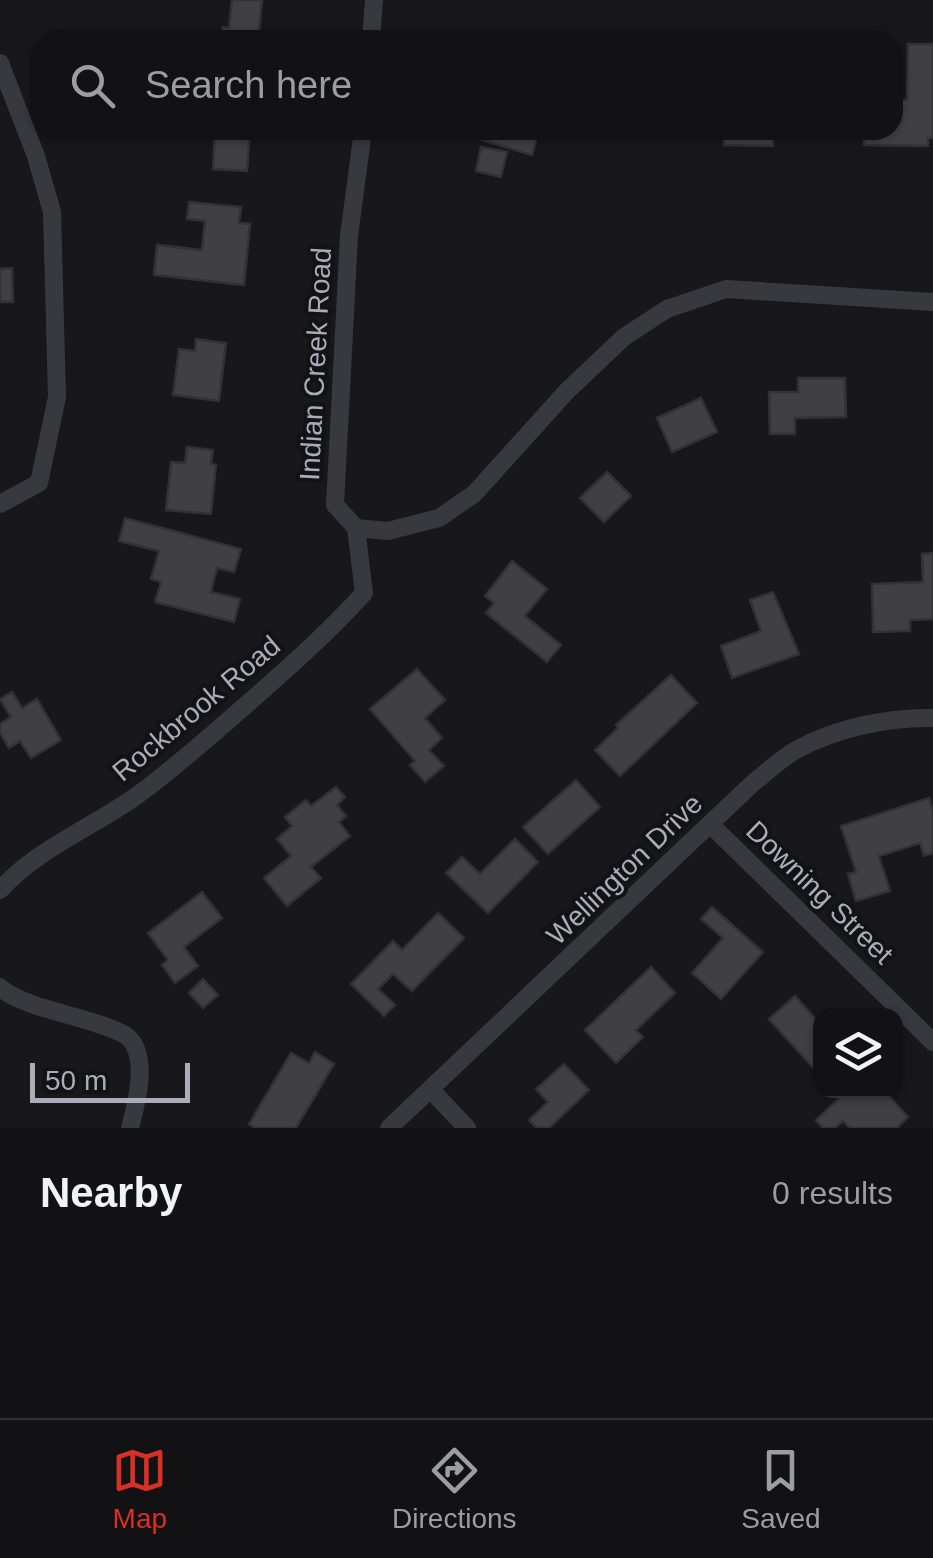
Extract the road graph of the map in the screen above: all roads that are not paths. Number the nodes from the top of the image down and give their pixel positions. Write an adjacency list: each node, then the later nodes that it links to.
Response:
1 (374, 0): 2 (street)
2 (372, 30)
3 (0, 63): 6 (street)
4 (362, 140): 7 (street, Indian Creek Road)
5 (933, 302): 7 (street)
6 (0, 504)
7 (356, 528): 10 (street, Rockbrook Road)
8 (933, 718): 9 (street, Wellington Drive)
9 (711, 824): 12 (street, Downing Street); 13 (street, Wellington Drive)
10 (0, 890)
11 (0, 987): 14 (street)
12 (933, 1042)
13 (431, 1090): 15 (street, Wellington Drive); 16 (street)
14 (130, 1128)
15 (389, 1128)
16 (467, 1128)

